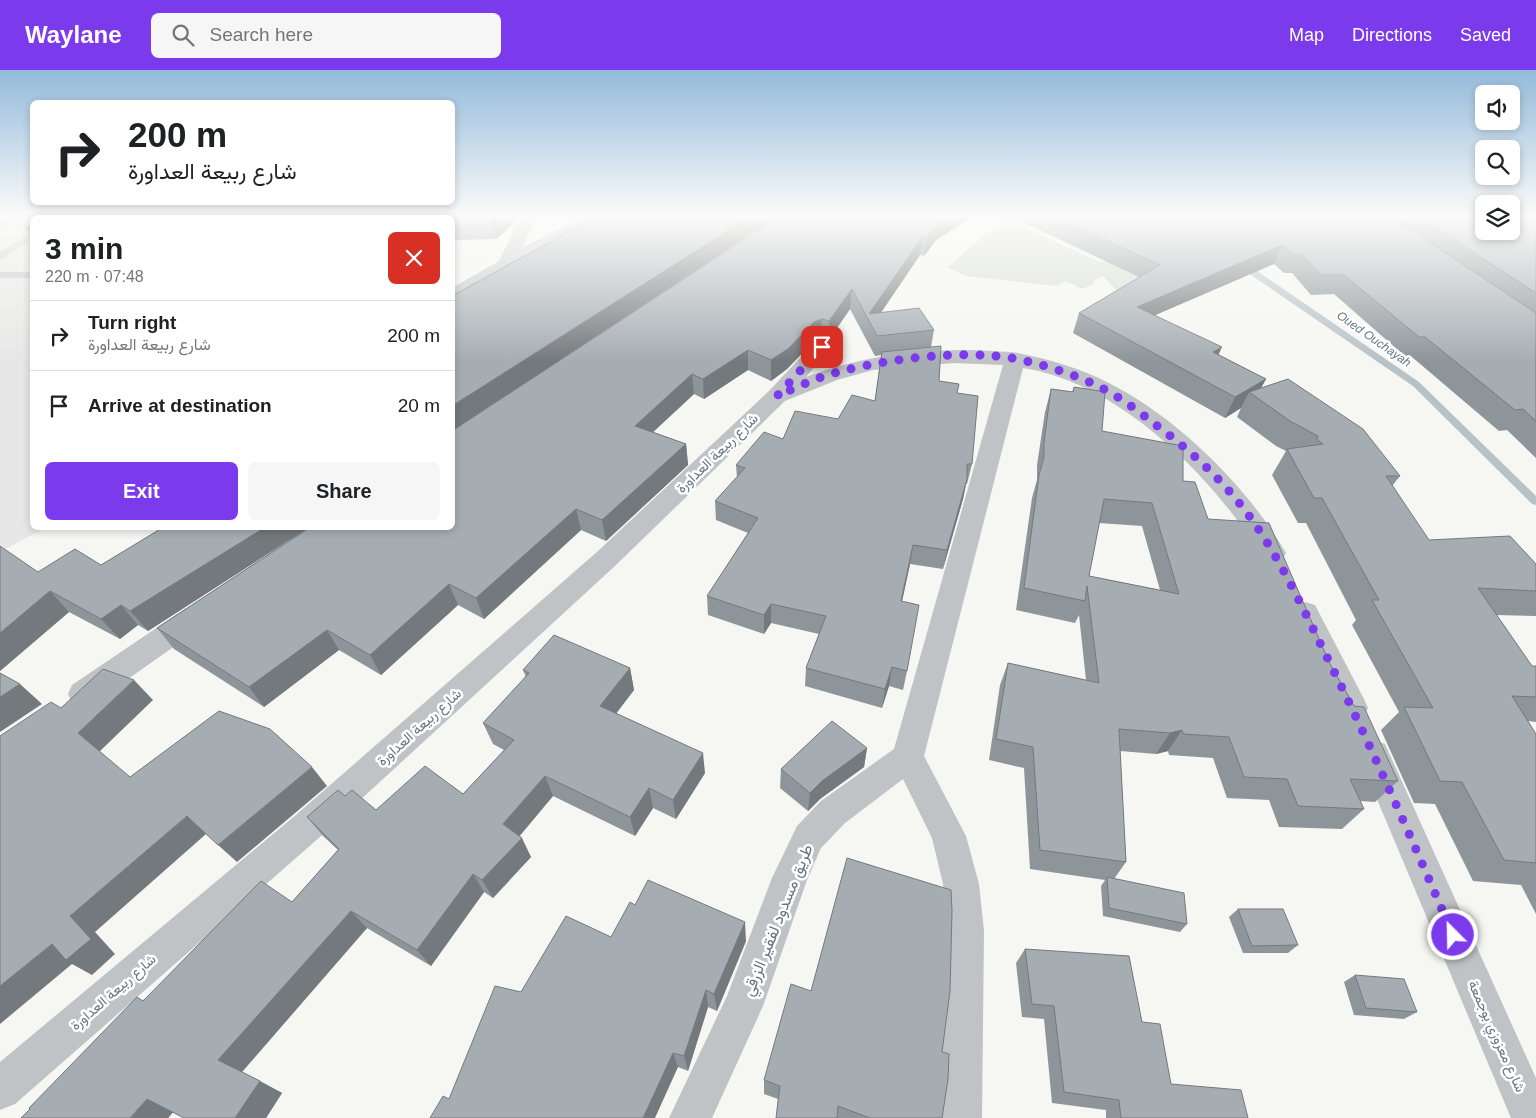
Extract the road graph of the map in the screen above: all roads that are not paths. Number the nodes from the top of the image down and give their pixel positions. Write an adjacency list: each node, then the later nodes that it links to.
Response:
1 (504, 265): 4 (street)
2 (0, 274): 3 (lane)
3 (30, 275)
4 (455, 294)
5 (822, 347): 7 (street, شارع ربيعة العداورة)
6 (1015, 358): 7 (street, شارع معزوزي بوجمعة); 10 (street); 14 (street, شارع معزوزي بوجمعة)
7 (777, 396): 11 (street, شارع ربيعة العداورة)
8 (222, 599): 9 (street)
9 (66, 707)
10 (908, 757): 12 (street, طريق مسدود لفقير الزرقي); 13 (street)
11 (0, 1089)
12 (690, 1118)
13 (961, 1118)
14 (1532, 1118)

